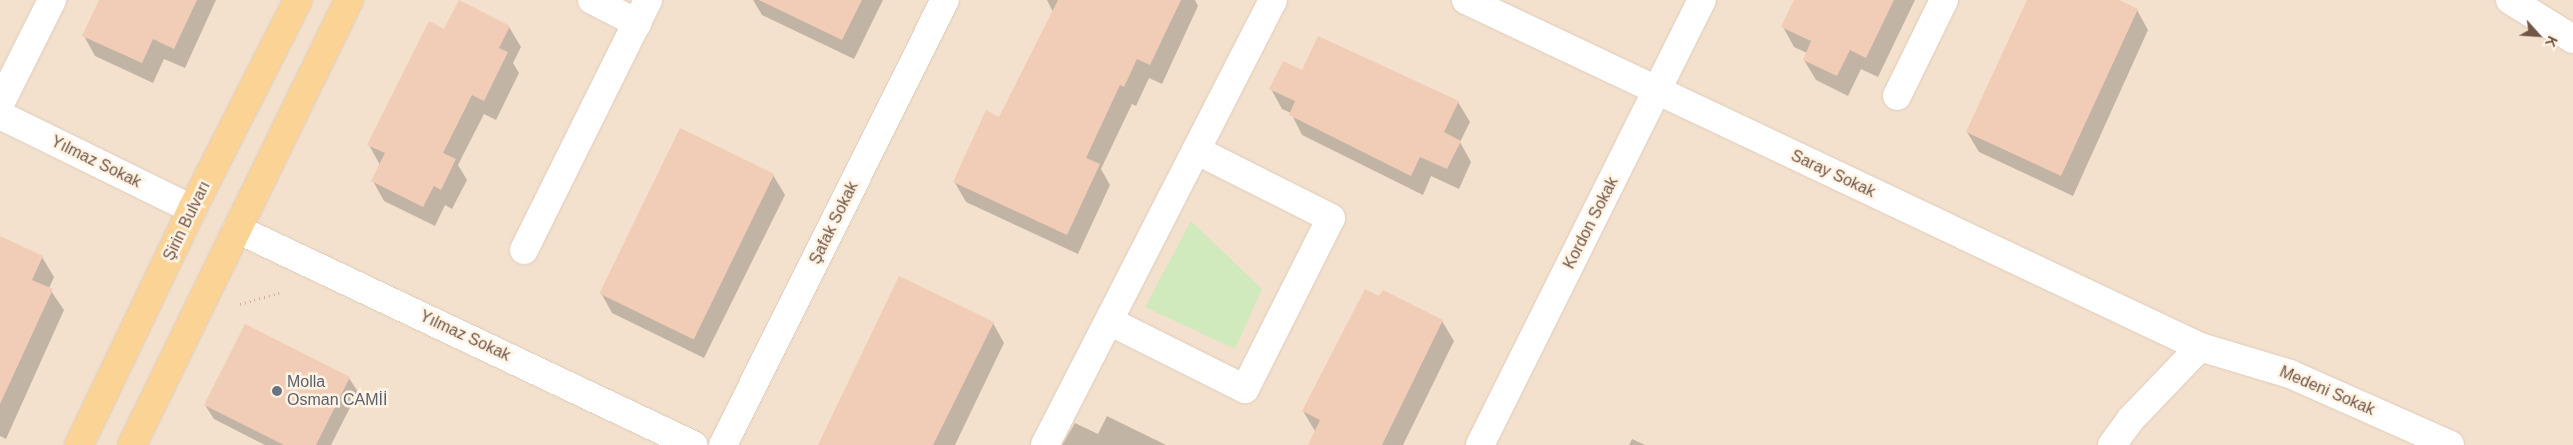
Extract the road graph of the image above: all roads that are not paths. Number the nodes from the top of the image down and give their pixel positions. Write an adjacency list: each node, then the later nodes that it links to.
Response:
1 (52, 0): 15 (street)
2 (298, 0): 18 (main road, Şirin Bulvarı)
3 (348, 0): 19 (main road)
4 (592, 0): 11 (street)
5 (945, 0): 26 (street, Şafak Sokak)
6 (1273, 0): 17 (street)
7 (1466, 0): 13 (street, Saray Sokak)
8 (1702, 0): 13 (street, Kordon Sokak)
9 (1944, 0): 14 (street)
10 (2510, 0): 12 (street)
11 (642, 12): 20 (street)
12 (2573, 39)
13 (1657, 92): 22 (street, Saray Sokak); 28 (street, Kordon Sokak)
14 (1898, 96)
15 (0, 104)
16 (0, 115): 18 (street, Yılmaz Sokak)
17 (1196, 150): 21 (street); 21 (street)
18 (192, 209): 23 (main road, Şirin Bulvarı)
19 (237, 229): 24 (main road); 25 (street, Yılmaz Sokak)
20 (524, 250)
21 (1109, 321): 27 (street)
22 (2200, 347): 29 (street); 30 (street, Medeni Sokak)
23 (80, 445)
24 (132, 445)
25 (693, 445)
26 (723, 445)
27 (1045, 445)
28 (1480, 445)
29 (2112, 445)
30 (2450, 445)

